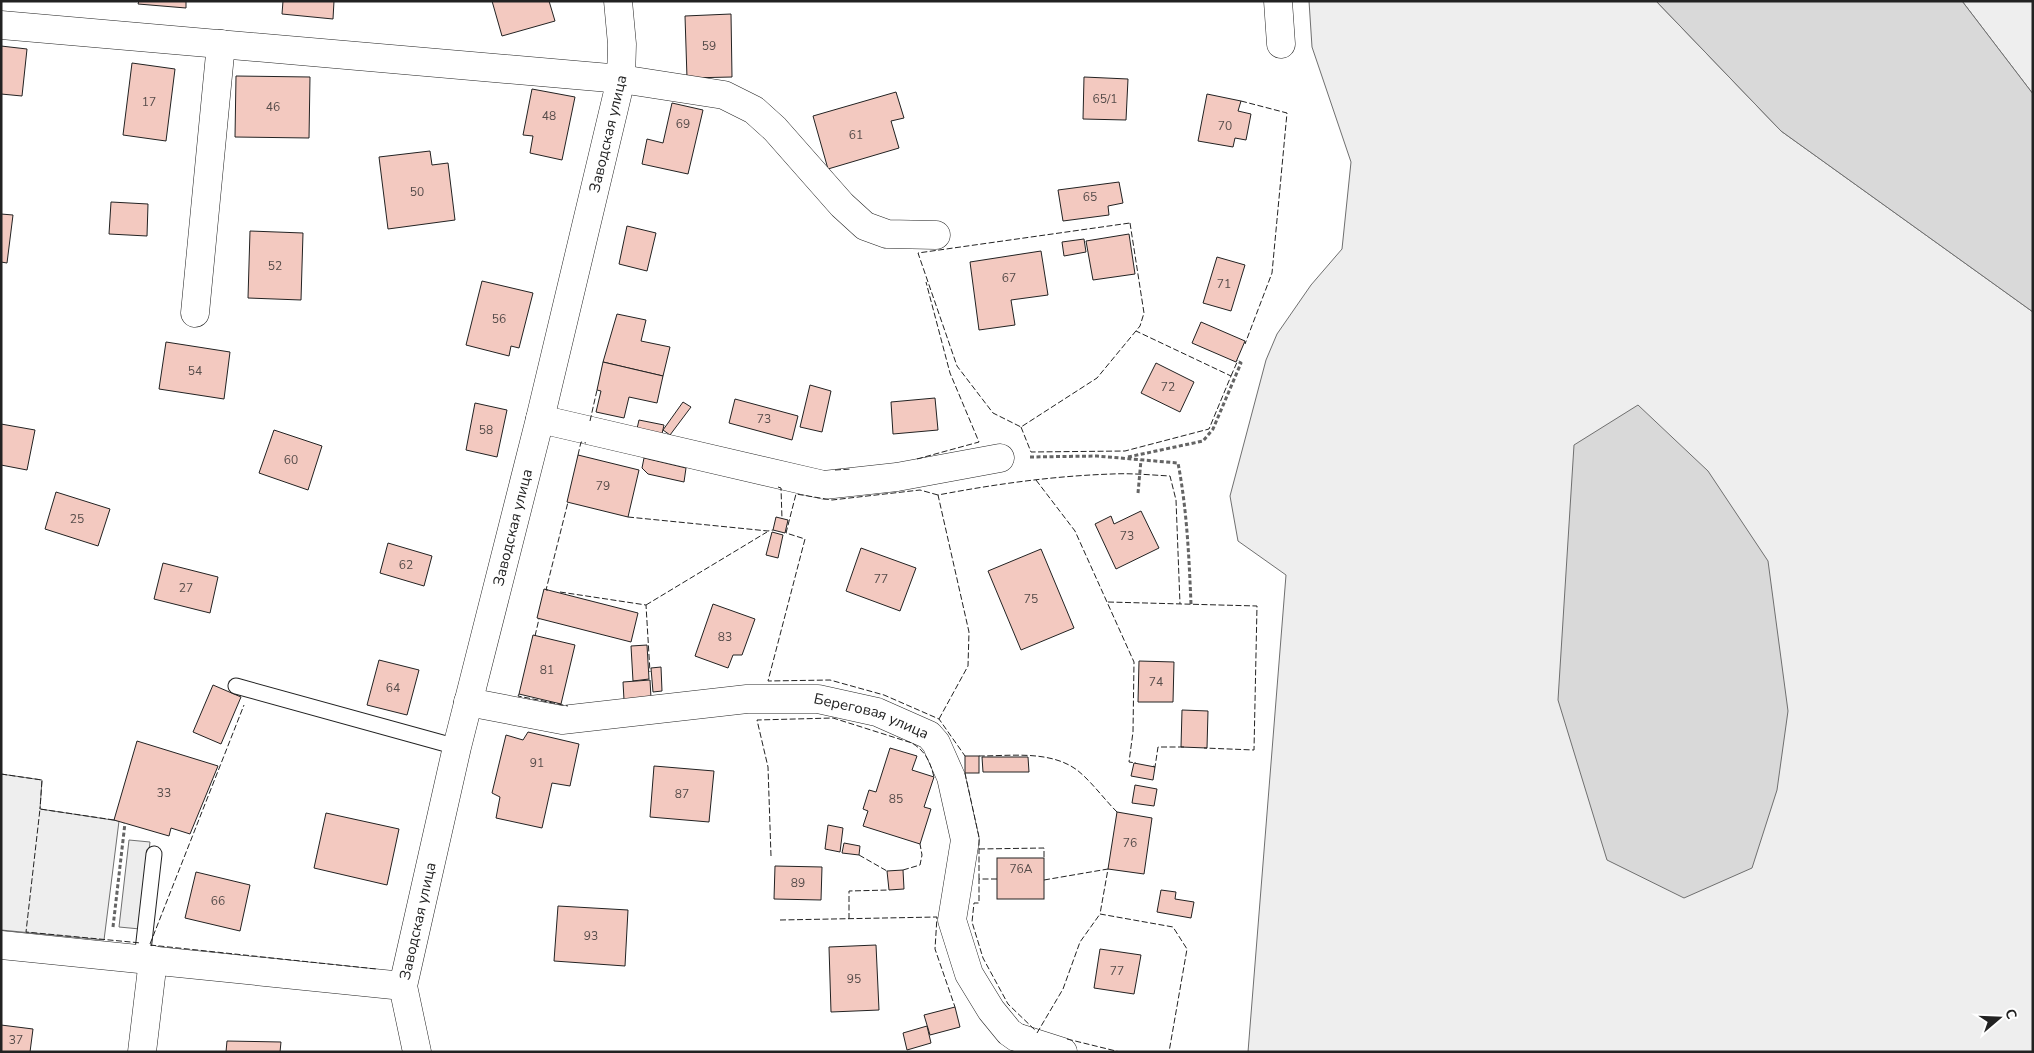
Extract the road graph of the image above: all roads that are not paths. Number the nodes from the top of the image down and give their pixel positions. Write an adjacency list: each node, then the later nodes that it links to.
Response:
1 (618, 1): 6 (street, Заводская улица)
2 (1278, 1): 5 (street)
3 (1, 25): 4 (street)
4 (221, 44): 6 (street); 8 (street)
5 (1281, 44)
6 (621, 79): 7 (street); 9 (street, Заводская улица)
7 (936, 235)
8 (195, 313)
9 (540, 419): 10 (street); 12 (street, Заводская улица)
10 (1000, 458)
11 (236, 686): 13 (lane)
12 (468, 702): 13 (street, Заводская улица); 20 (street, Береговая улица)
13 (457, 747): 17 (street, Заводская улица)
14 (154, 854): 16 (lane)
15 (1, 945): 16 (street)
16 (147, 959): 17 (street); 18 (street)
17 (403, 986): 19 (street, Заводская улица)
18 (142, 1052)
19 (417, 1052)
20 (1063, 1052)

